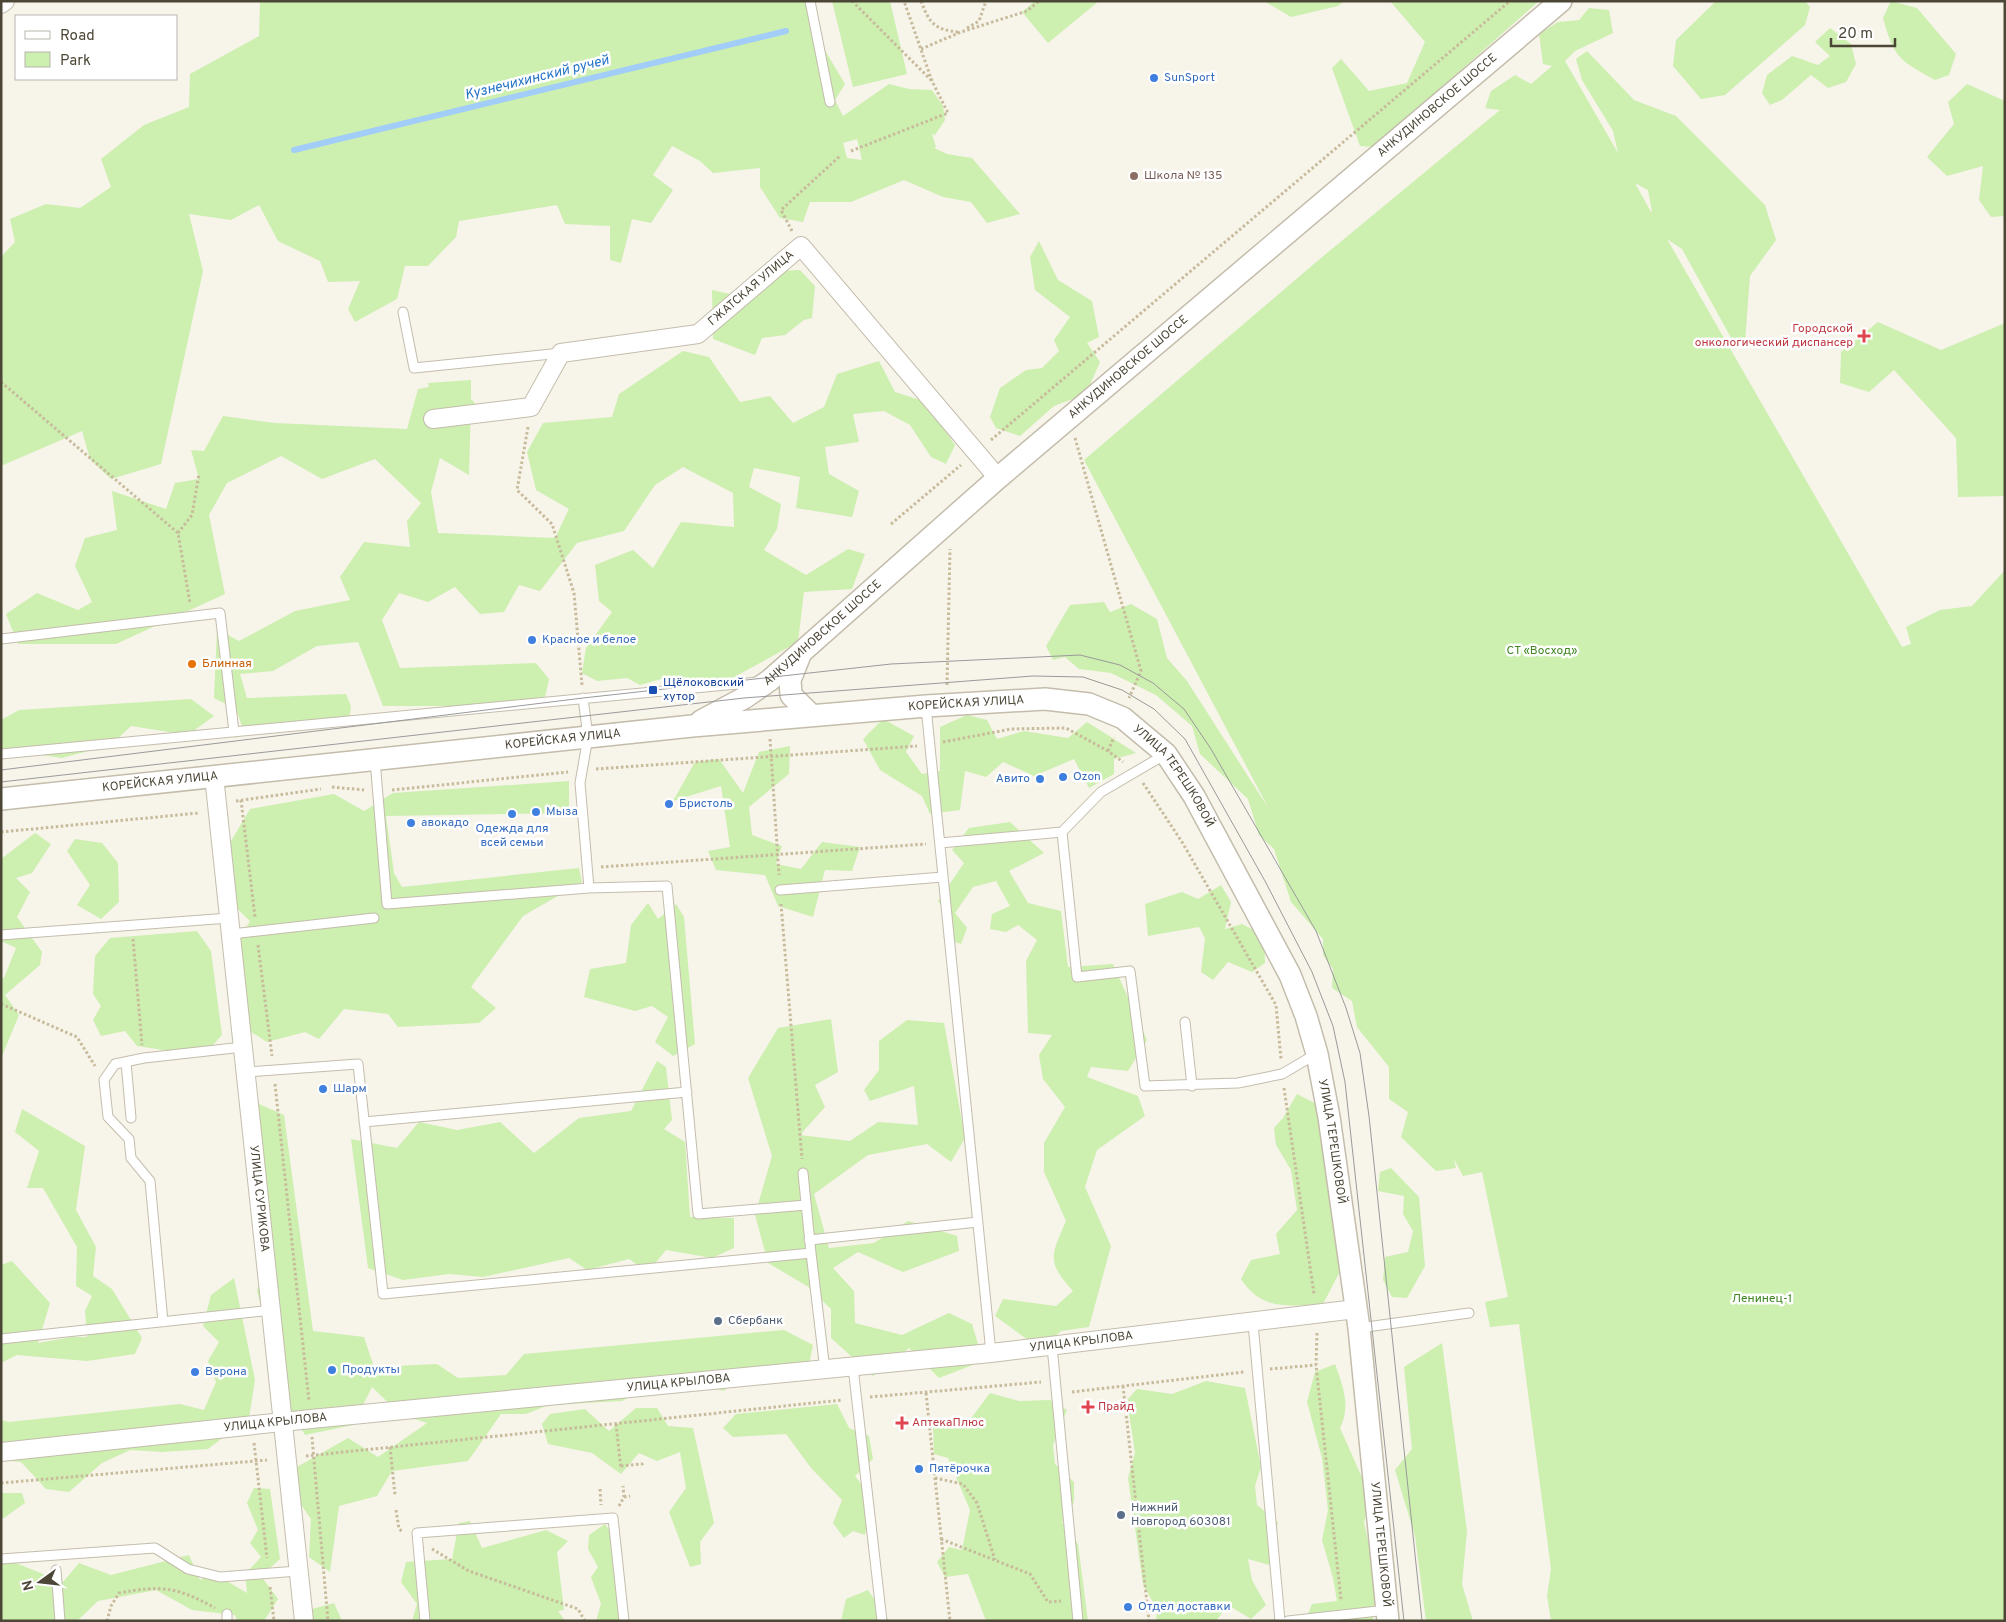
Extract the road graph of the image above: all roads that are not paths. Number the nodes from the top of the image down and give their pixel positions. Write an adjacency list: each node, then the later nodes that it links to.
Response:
1 (5, 1): 4 (street)
2 (810, 1): 5 (lane)
3 (1561, 1): 9 (street, АНКУДИНОВСКОЕ ШОССЕ)
4 (1, 4)
5 (830, 102)
6 (403, 312): 7 (lane)
7 (561, 353): 8 (street); 9 (street, ГЖАТСКАЯ УЛИЦА)
8 (433, 419)
9 (998, 478): 11 (street, АНКУДИНОВСКОЕ ШОССЕ)
10 (1, 640): 18 (lane)
11 (801, 652): 12 (street, АНКУДИНОВСКОЕ ШОССЕ); 15 (street)
12 (770, 680): 13 (lane); 17 (street, АНКУДИНОВСКОЕ ШОССЕ)
13 (583, 698): 18 (lane); 19 (lane)
14 (936, 706): 15 (street, КОРЕЙСКАЯ УЛИЦА); 16 (street, КОРЕЙСКАЯ УЛИЦА); 26 (lane)
15 (811, 715): 17 (street, КОРЕЙСКАЯ УЛИЦА)
16 (1123, 718): 21 (street, УЛИЦА ТЕРЕШКОВОЙ)
17 (692, 726): 19 (street, КОРЕЙСКАЯ УЛИЦА)
18 (234, 732): 20 (lane)
19 (588, 738): 22 (street, КОРЕЙСКАЯ УЛИЦА); 28 (lane)
20 (1, 754)
21 (1166, 754): 25 (lane); 35 (street, УЛИЦА ТЕРЕШКОВОЙ)
22 (375, 760): 23 (street, КОРЕЙСКАЯ УЛИЦА); 28 (lane)
23 (214, 776): 24 (street, КОРЕЙСКАЯ УЛИЦА); 31 (street, УЛИЦА СУРИКОВА)
24 (1, 799)
25 (1062, 832): 26 (lane); 38 (lane)
26 (940, 843): 27 (lane)
27 (943, 877): 29 (lane); 44 (lane)
28 (590, 888): 39 (lane)
29 (780, 890)
30 (374, 918): 31 (lane)
31 (230, 926): 32 (lane); 34 (street, УЛИЦА СУРИКОВА)
32 (1, 934)
33 (1185, 1022): 38 (lane)
34 (243, 1047): 36 (lane); 37 (street, УЛИЦА СУРИКОВА)
35 (1317, 1054): 38 (lane); 49 (street, УЛИЦА ТЕРЕШКОВОЙ)
36 (126, 1062): 40 (lane); 50 (lane)
37 (246, 1072): 41 (lane); 47 (street, УЛИЦА СУРИКОВА)
38 (1192, 1086)
39 (687, 1092): 41 (lane); 43 (lane)
40 (131, 1118)
41 (364, 1122): 46 (lane)
42 (803, 1173): 43 (lane)
43 (806, 1205): 45 (lane)
44 (978, 1222): 45 (lane); 54 (lane)
45 (809, 1240): 46 (lane)
46 (811, 1253): 56 (lane)
47 (272, 1310): 50 (lane); 57 (street, УЛИЦА СУРИКОВА)
48 (1470, 1313): 49 (lane)
49 (1357, 1319): 51 (street, УЛИЦА КРЫЛОВА); 62 (street, УЛИЦА ТЕРЕШКОВОЙ)
50 (163, 1322): 52 (lane)
51 (1253, 1323): 53 (street, УЛИЦА КРЫЛОВА); 69 (lane)
52 (1, 1339)
53 (1052, 1346): 54 (street, УЛИЦА КРЫЛОВА); 68 (lane)
54 (991, 1353): 55 (street, УЛИЦА КРЫЛОВА)
55 (853, 1367): 56 (street, УЛИЦА КРЫЛОВА); 67 (lane)
56 (825, 1370): 57 (street, УЛИЦА КРЫЛОВА)
57 (283, 1422): 58 (street, УЛИЦА КРЫЛОВА); 61 (street, УЛИЦА СУРИКОВА)
58 (1, 1452)
59 (1, 1560): 61 (lane)
60 (56, 1570): 63 (lane)
61 (298, 1571): 64 (street, УЛИЦА СУРИКОВА)
62 (1387, 1616): 70 (lane)
63 (60, 1621)
64 (304, 1621)
65 (425, 1621): 66 (lane)
66 (624, 1621)
67 (882, 1621)
68 (1078, 1621)
69 (1280, 1621)
70 (1288, 1621)

